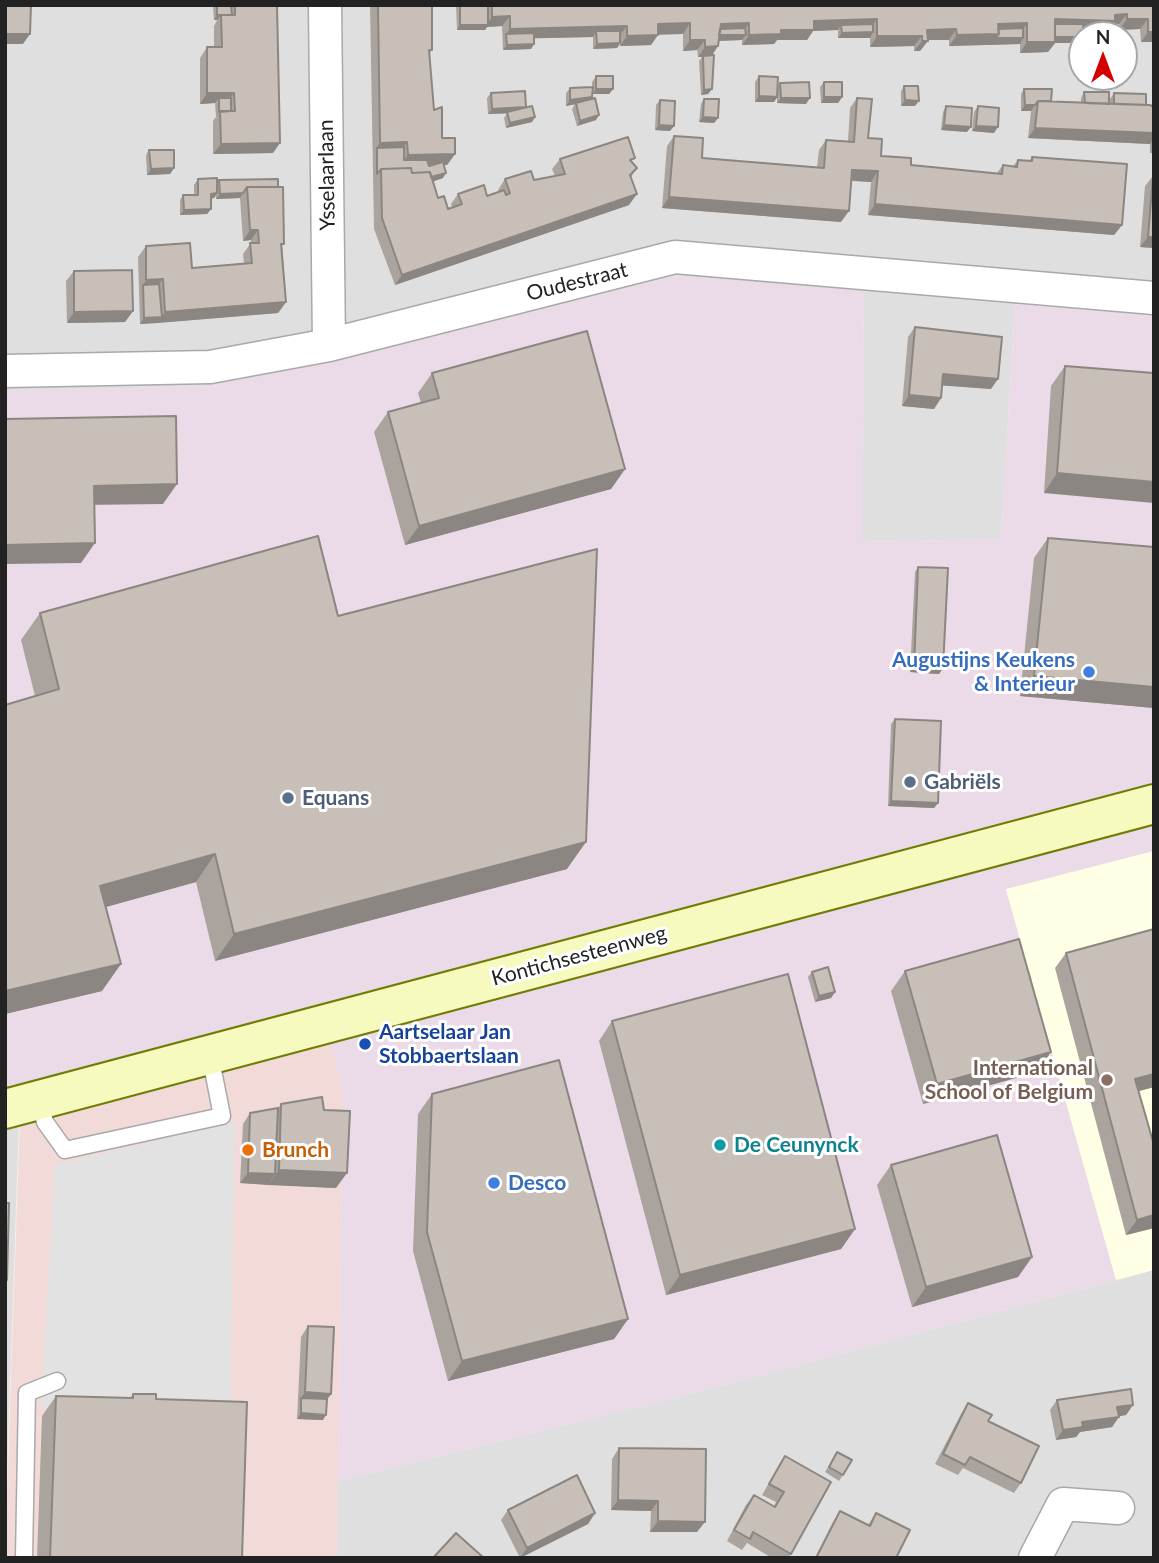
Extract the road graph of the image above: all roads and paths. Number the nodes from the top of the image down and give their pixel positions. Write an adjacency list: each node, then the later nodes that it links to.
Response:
1 (325, 5): 3 (street, Ysselaarlaan)
2 (1154, 298): 3 (street, Oudestraat)
3 (329, 345): 4 (street, Oudestraat)
4 (5, 371)
5 (1154, 804): 6 (street, Kontichsesteenweg)
6 (210, 1055): 7 (street, Kontichsesteenweg); 7 (lane)
7 (22, 1104)
8 (57, 1381): 10 (lane)
9 (1118, 1508): 11 (street)
10 (24, 1558)
11 (1035, 1558)

